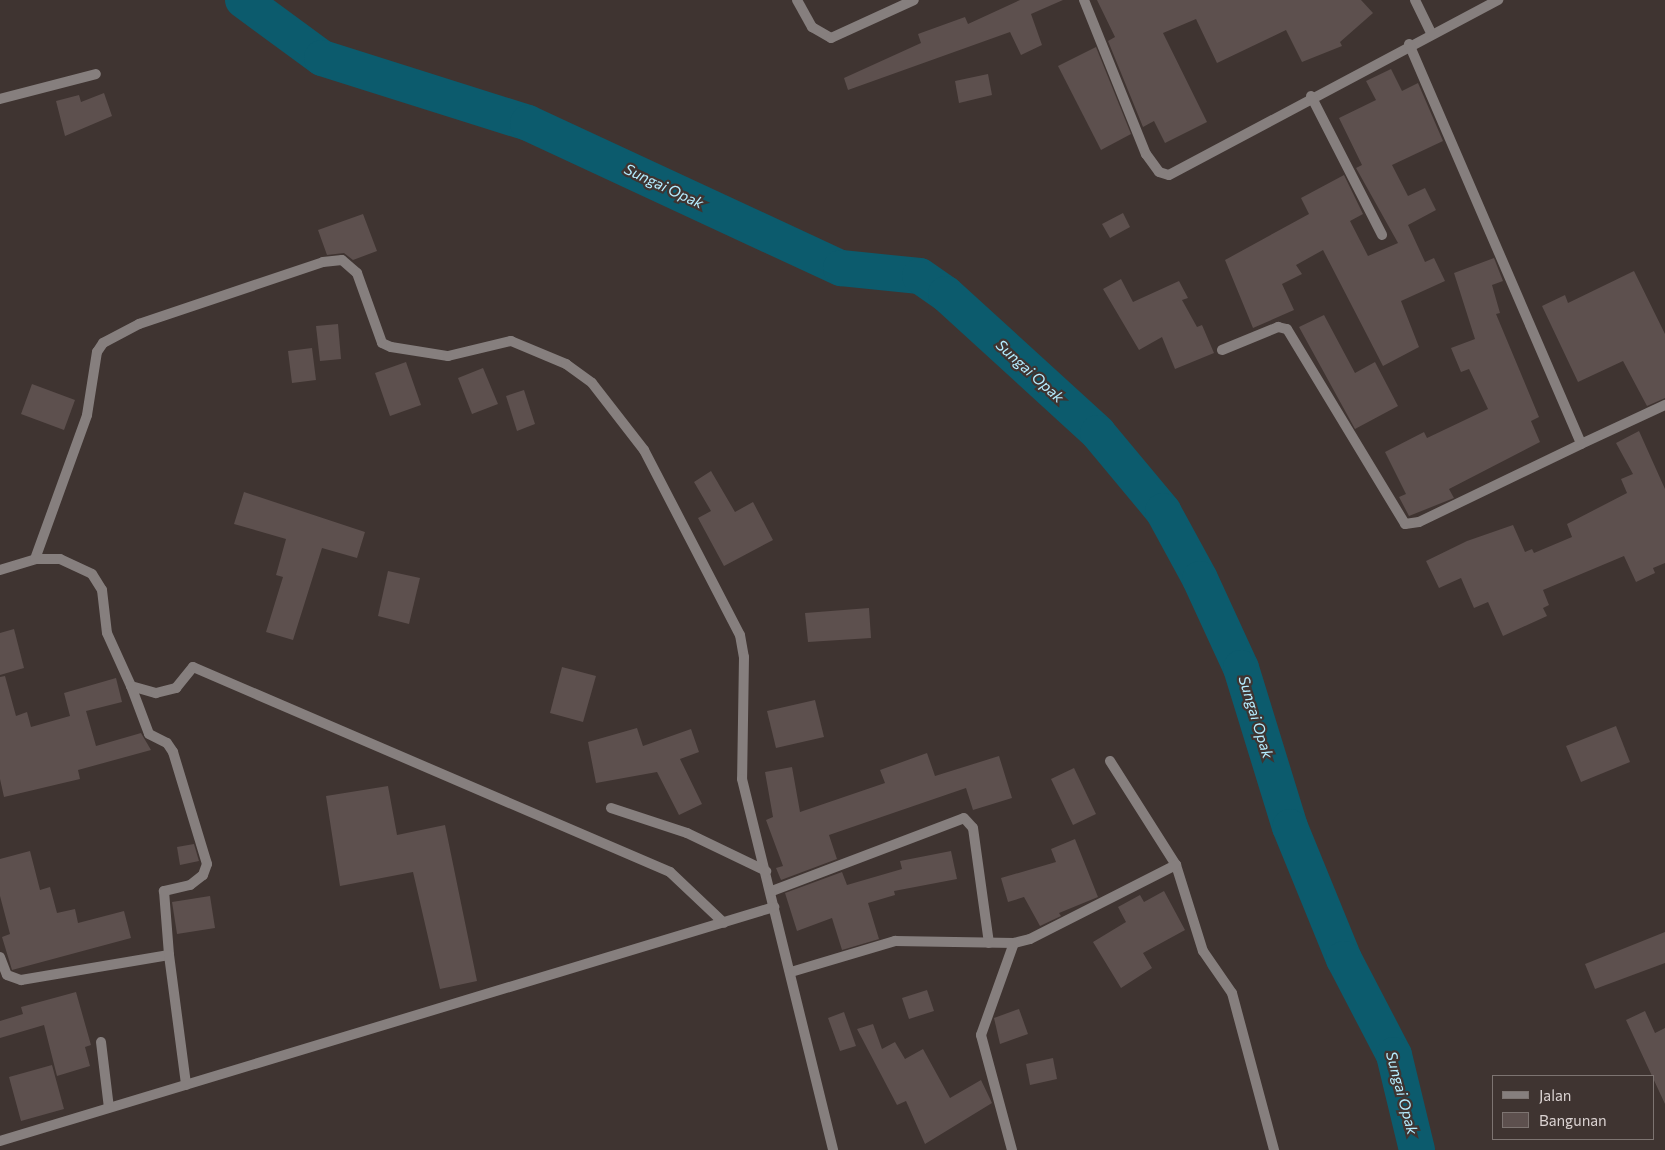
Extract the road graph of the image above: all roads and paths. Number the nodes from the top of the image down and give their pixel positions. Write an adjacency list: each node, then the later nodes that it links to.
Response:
1 (797, 0): 5 (street)
2 (1084, 0): 9 (street)
3 (1415, 0): 6 (street)
4 (1498, 0): 6 (street)
5 (907, 1)
6 (1431, 33): 7 (street)
7 (1409, 44): 9 (street); 14 (street)
8 (96, 74): 10 (street)
9 (1311, 96): 11 (street)
10 (0, 100)
11 (1382, 235)
12 (1222, 350): 14 (street)
13 (1665, 405): 14 (street)
14 (1581, 444)
15 (35, 559): 16 (street); 17 (street); 21 (street)
16 (0, 570)
17 (131, 686): 24 (street); 27 (street)
18 (1110, 761): 20 (street)
19 (611, 808): 21 (street)
20 (1176, 865): 26 (street); 36 (street)
21 (766, 871): 22 (street)
22 (772, 891): 23 (street); 25 (street)
23 (774, 907): 24 (street); 29 (street)
24 (724, 923): 31 (street)
25 (989, 943): 26 (street); 29 (street)
26 (1014, 943): 35 (street)
27 (169, 955): 28 (street); 31 (street)
28 (0, 957)
29 (790, 972): 34 (street)
30 (101, 1042): 32 (street)
31 (186, 1085): 32 (street)
32 (109, 1108): 33 (street)
33 (0, 1141)
34 (833, 1150)
35 (1012, 1150)
36 (1274, 1150)

